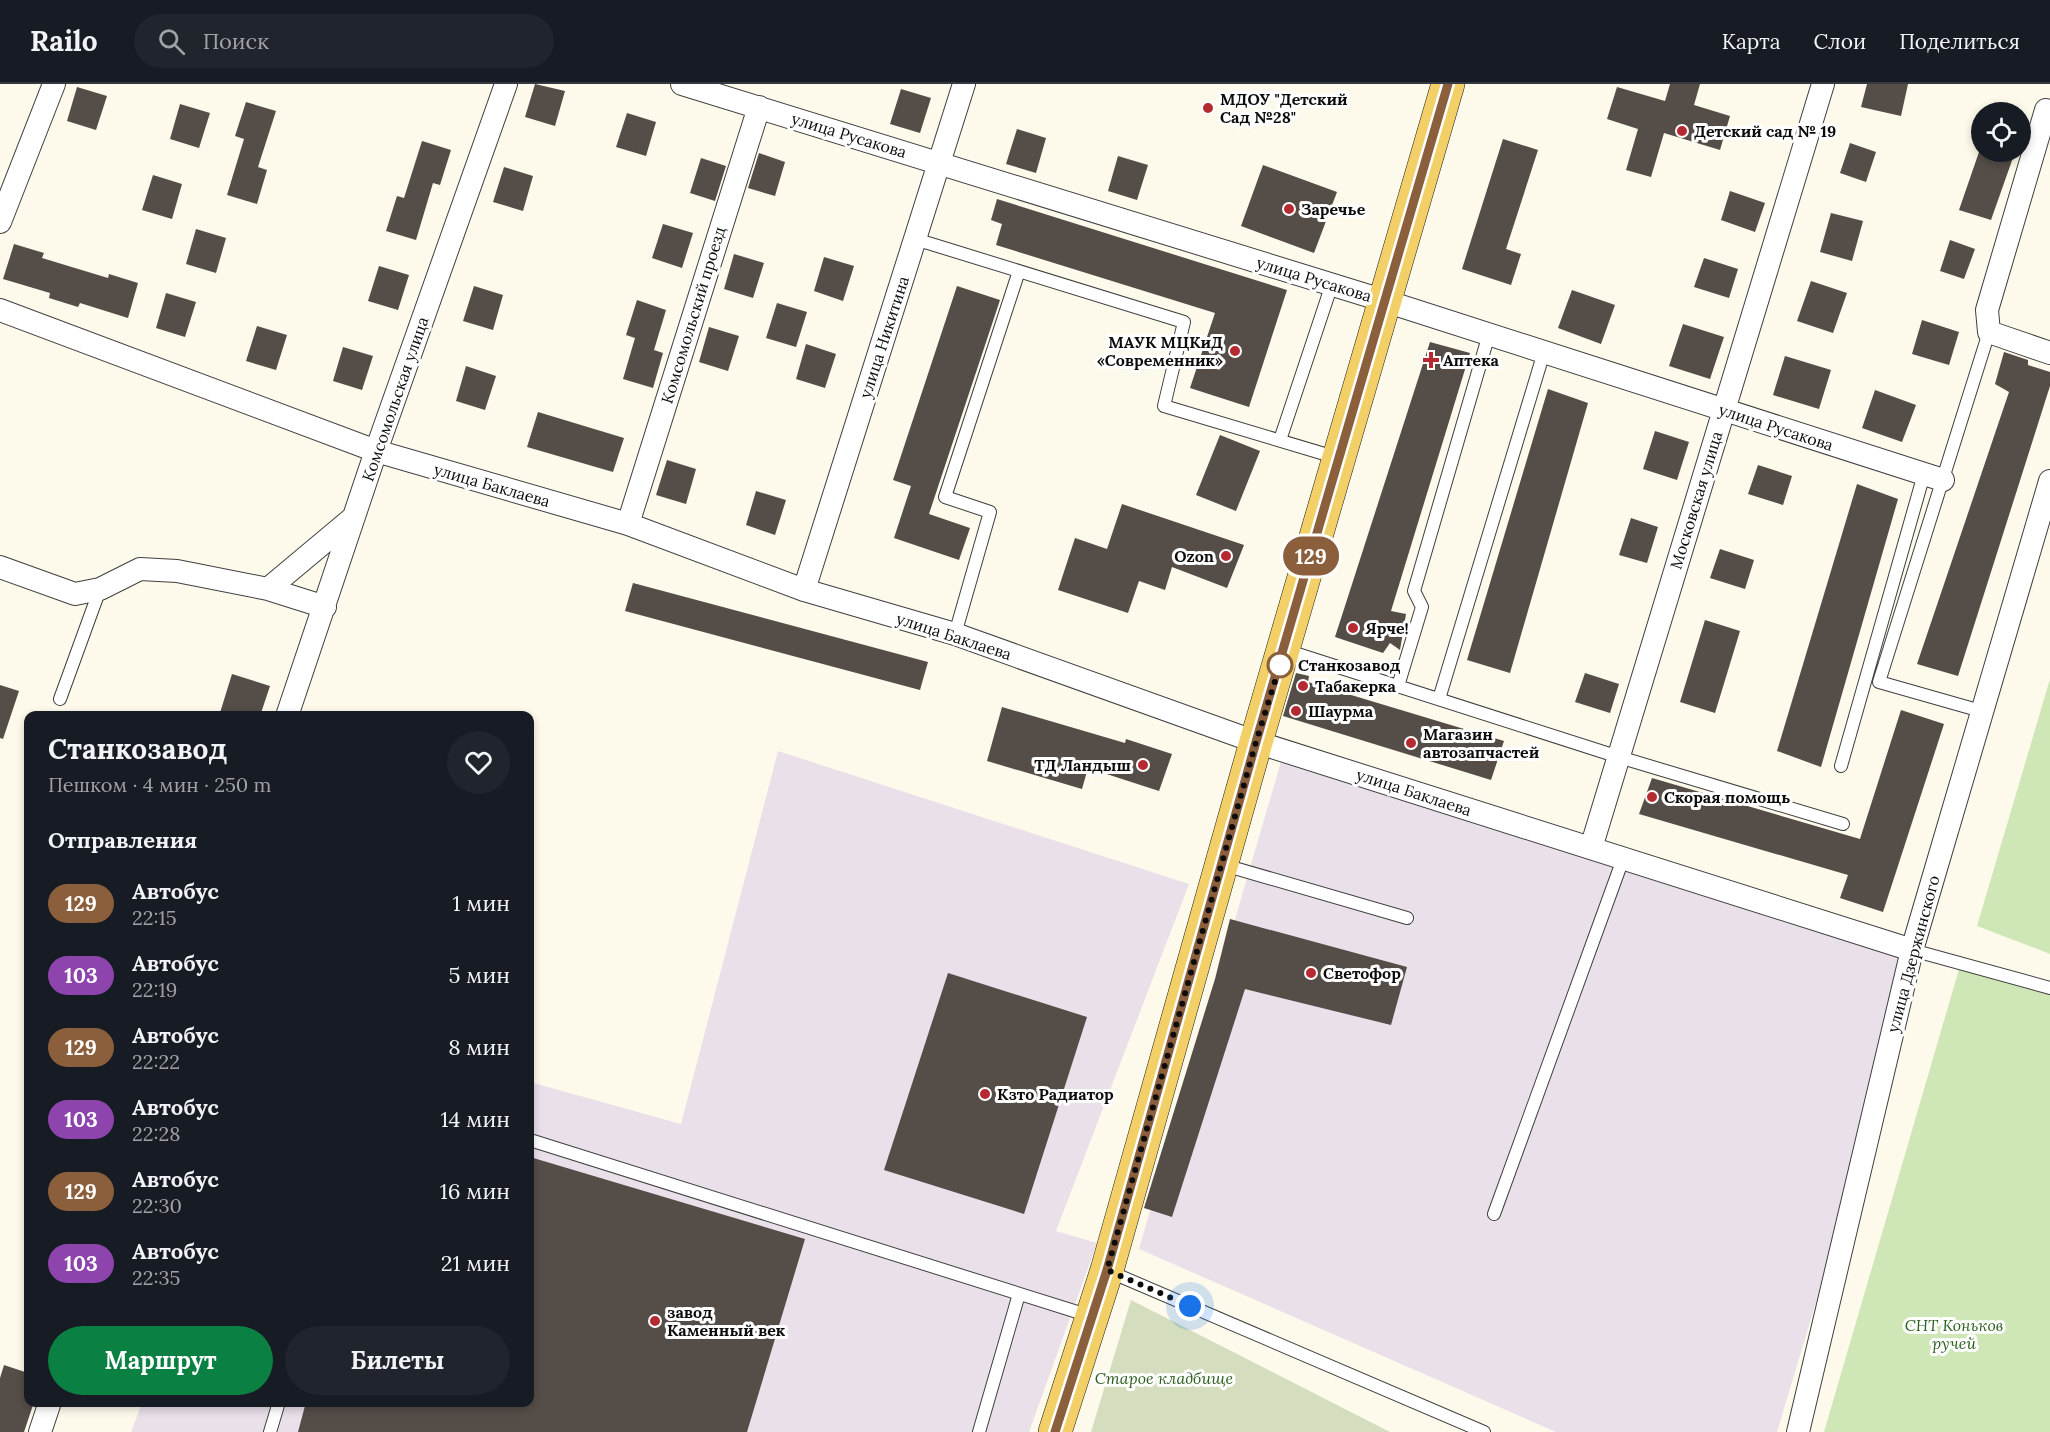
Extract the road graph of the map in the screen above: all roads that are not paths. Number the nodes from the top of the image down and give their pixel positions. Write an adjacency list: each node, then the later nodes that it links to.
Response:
1 (54, 84): 10 (street)
2 (506, 84): 22 (street, Комсомольская улица)
3 (682, 84): 7 (street, улица Русакова)
4 (964, 84): 9 (street, улица Никитина)
5 (1448, 84): 14 (main road)
6 (1823, 84): 20 (street, Московская улица)
7 (759, 107): 9 (street, улица Русакова); 27 (street, Комсомольский проезд)
8 (2046, 110): 16 (street)
9 (940, 162): 11 (street, улица Никитина); 13 (street, улица Русакова)
10 (0, 222)
11 (915, 239): 12 (lane); 31 (street, улица Никитина)
12 (1019, 271): 21 (lane); 33 (lane)
13 (1332, 284): 14 (street, улица Русакова); 21 (lane)
14 (1384, 300): 17 (street, улица Русакова); 23 (main road)
15 (0, 310): 22 (street, улица Баклаева)
16 (1989, 332): 19 (street); 24 (lane)
17 (1489, 334): 18 (street, улица Русакова); 35 (lane)
18 (1544, 352): 20 (street, улица Русакова); 37 (lane)
19 (2050, 353)
20 (1723, 410): 24 (street, улица Русакова); 41 (street, Московская улица)
21 (1280, 440): 23 (lane)
22 (376, 451): 26 (street, Комсомольская улица); 27 (street, улица Баклаева)
23 (1339, 458): 34 (main road)
24 (1933, 477): 39 (lane); 42 (lane)
25 (2050, 481): 39 (street, улица Дзержинского)
26 (354, 517): 30 (street); 32 (street, Комсомольская улица)
27 (628, 524): 31 (street, улица Баклаева)
28 (0, 567): 29 (street)
29 (100, 589): 30 (street); 36 (lane)
30 (268, 589): 32 (street)
31 (804, 590): 33 (street, улица Баклаева)
32 (325, 607): 38 (street, Комсомольская улица)
33 (955, 634): 40 (street, улица Баклаева)
34 (1284, 650): 35 (lane); 40 (main road)
35 (1398, 686): 37 (lane)
36 (60, 699)
37 (1439, 699): 41 (lane)
38 (289, 711)
39 (1981, 711): 48 (street, улица Дзержинского)
40 (1256, 742): 44 (street, улица Баклаева); 46 (main road)
41 (1619, 757): 43 (lane); 44 (street, Московская улица)
42 (1841, 766)
43 (1844, 824)
44 (1591, 848): 45 (street, улица Баклаева)
45 (1623, 859): 48 (street, улица Баклаева); 51 (lane)
46 (1222, 864): 47 (lane); 52 (main road)
47 (1407, 918)
48 (1912, 951): 49 (lane); 62 (street, улица Дзержинского)
49 (2050, 988)
50 (534, 1141): 53 (lane)
51 (1494, 1214)
52 (1107, 1270): 54 (main road); 61 (lane)
53 (1019, 1294): 54 (lane); 59 (lane)
54 (1091, 1316): 60 (main road)
55 (48, 1407): 57 (street)
56 (278, 1407): 58 (lane)
57 (40, 1432)
58 (270, 1432)
59 (979, 1432)
60 (1055, 1432)
61 (1484, 1432)
62 (1798, 1432)

